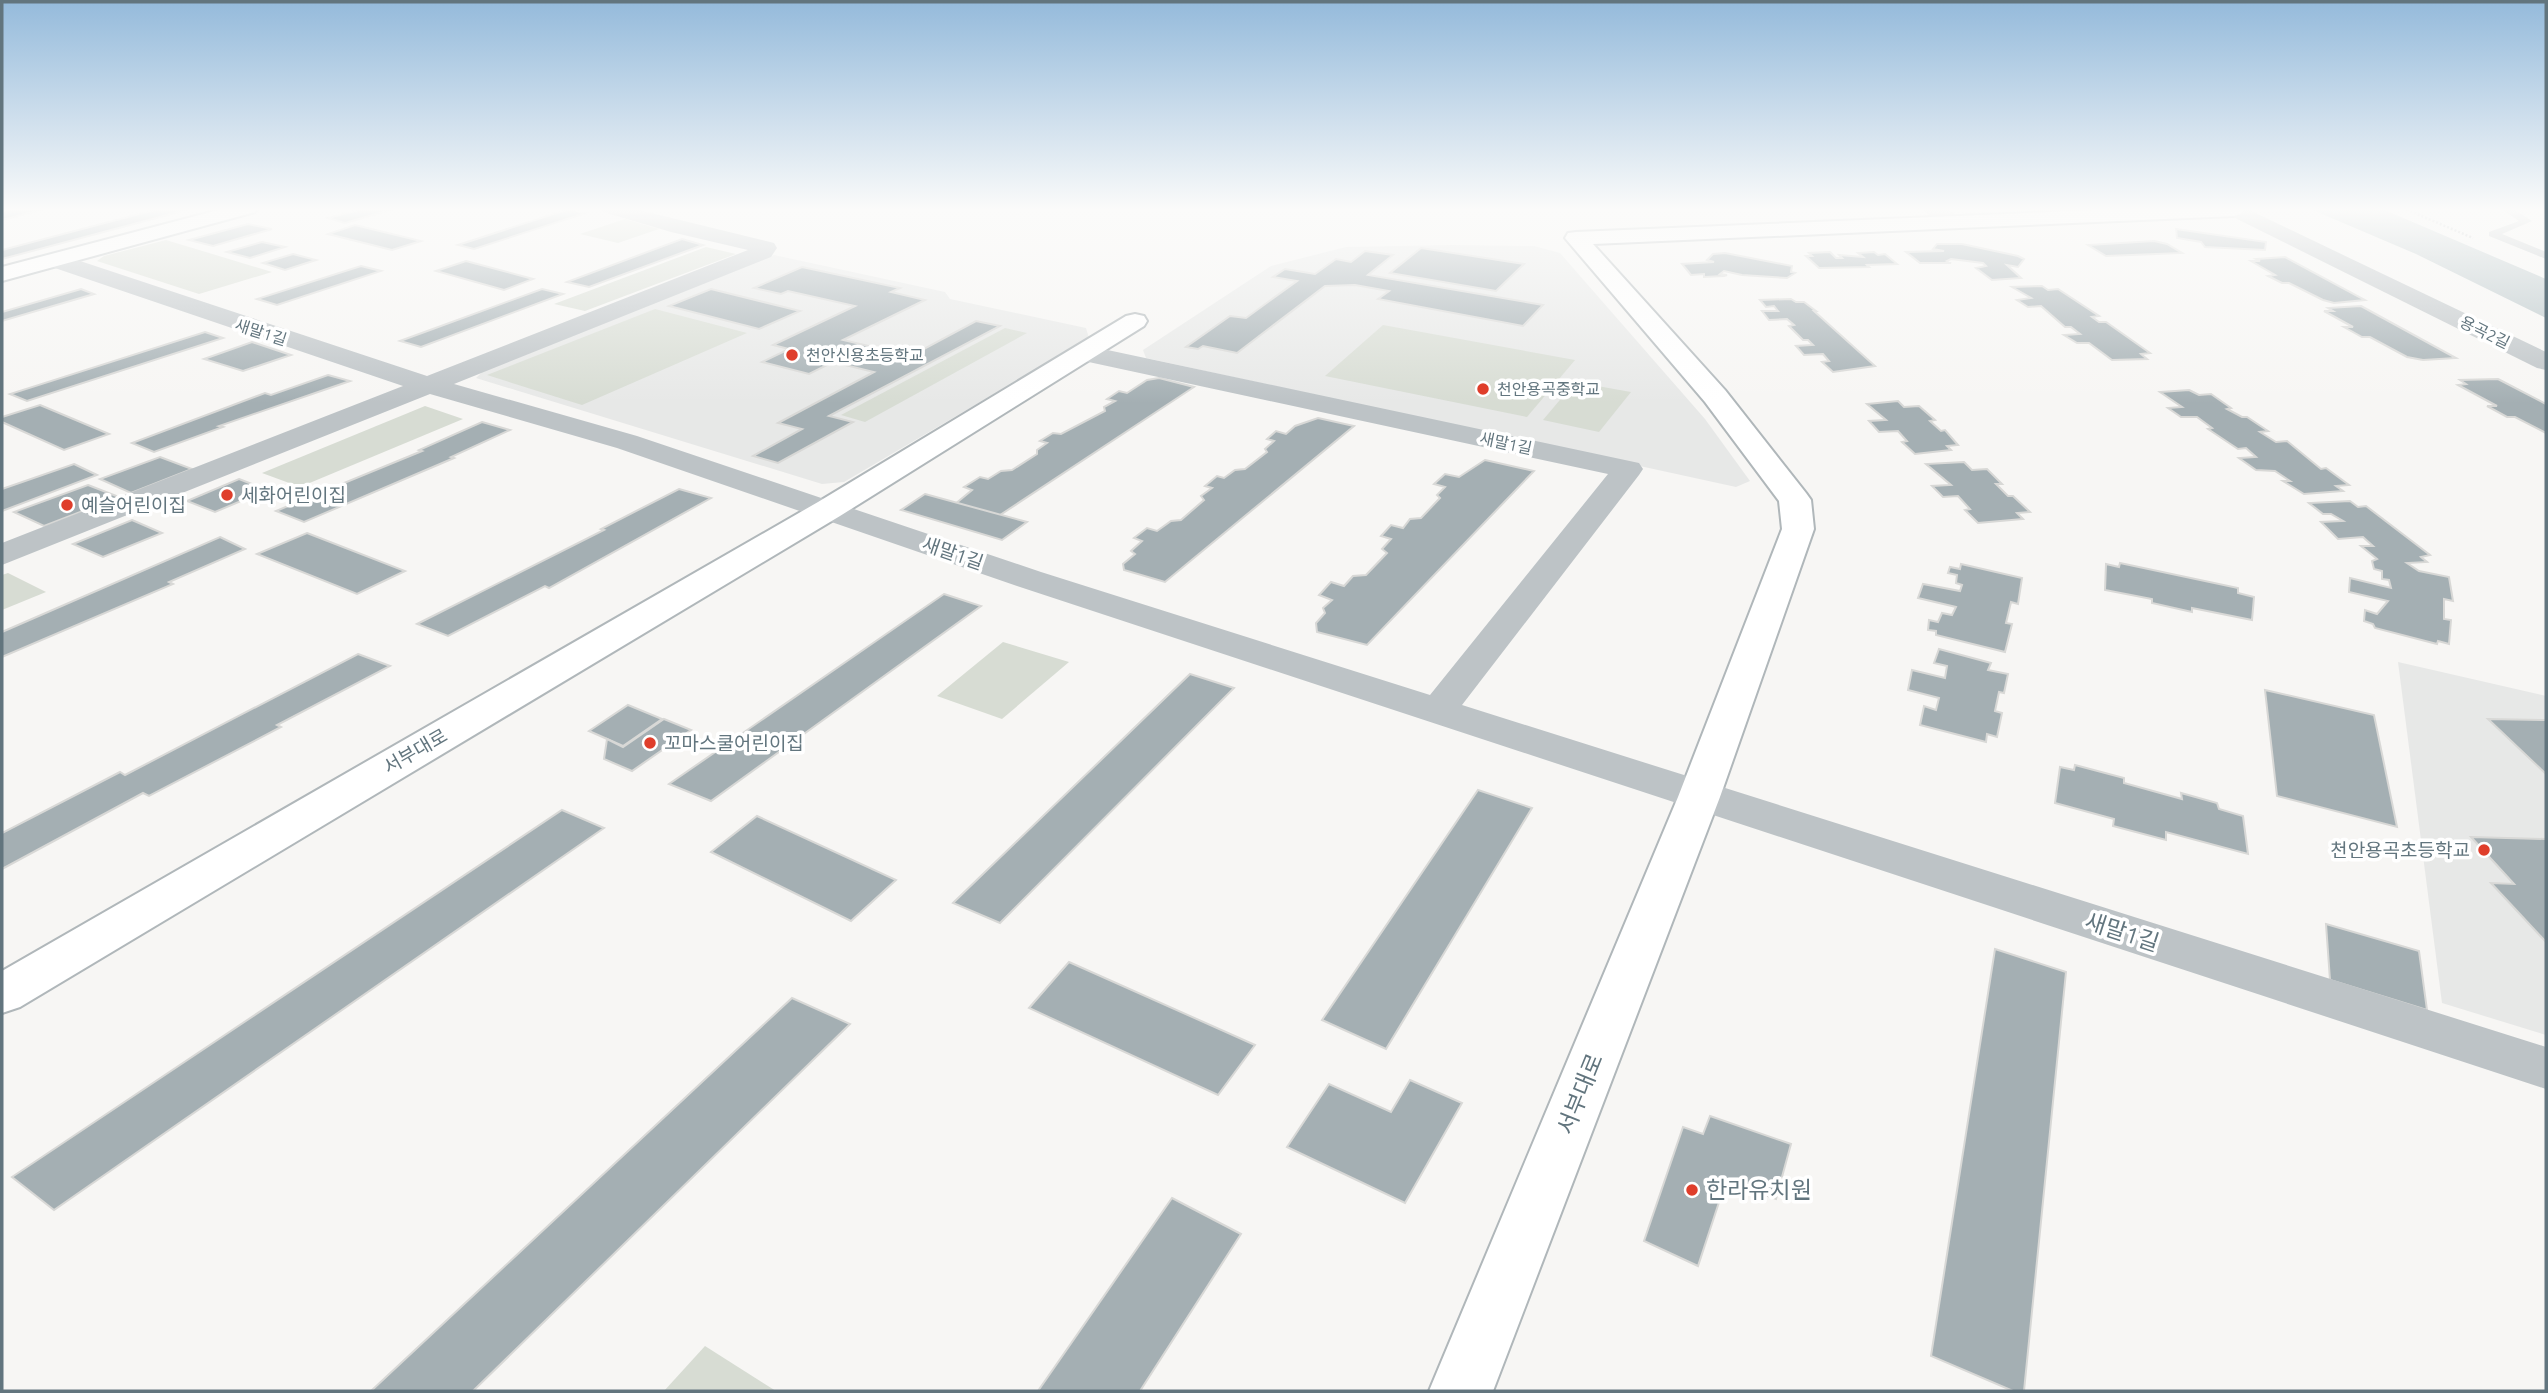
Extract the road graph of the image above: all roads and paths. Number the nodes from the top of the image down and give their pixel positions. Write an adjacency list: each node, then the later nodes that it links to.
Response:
1 (92, 273): 8 (street, 새말1길)
2 (711, 273): 8 (street)
3 (1607, 273): 12 (street, 용곡2길)
4 (2363, 273): 7 (street, 용곡2길)
5 (1135, 321): 6 (street)
6 (1084, 353): 9 (street); 11 (street, 새말1길)
7 (2546, 362)
8 (430, 386): 9 (street, 새말1길); 10 (street)
9 (829, 509): 11 (street, 새말1길); 13 (street, 서부대로)
10 (2, 555)
11 (1438, 710): 12 (street, 새말1길)
12 (1699, 797): 14 (street, 새말1길); 15 (street, 서부대로)
13 (2, 994)
14 (2546, 1068)
15 (1461, 1391)

